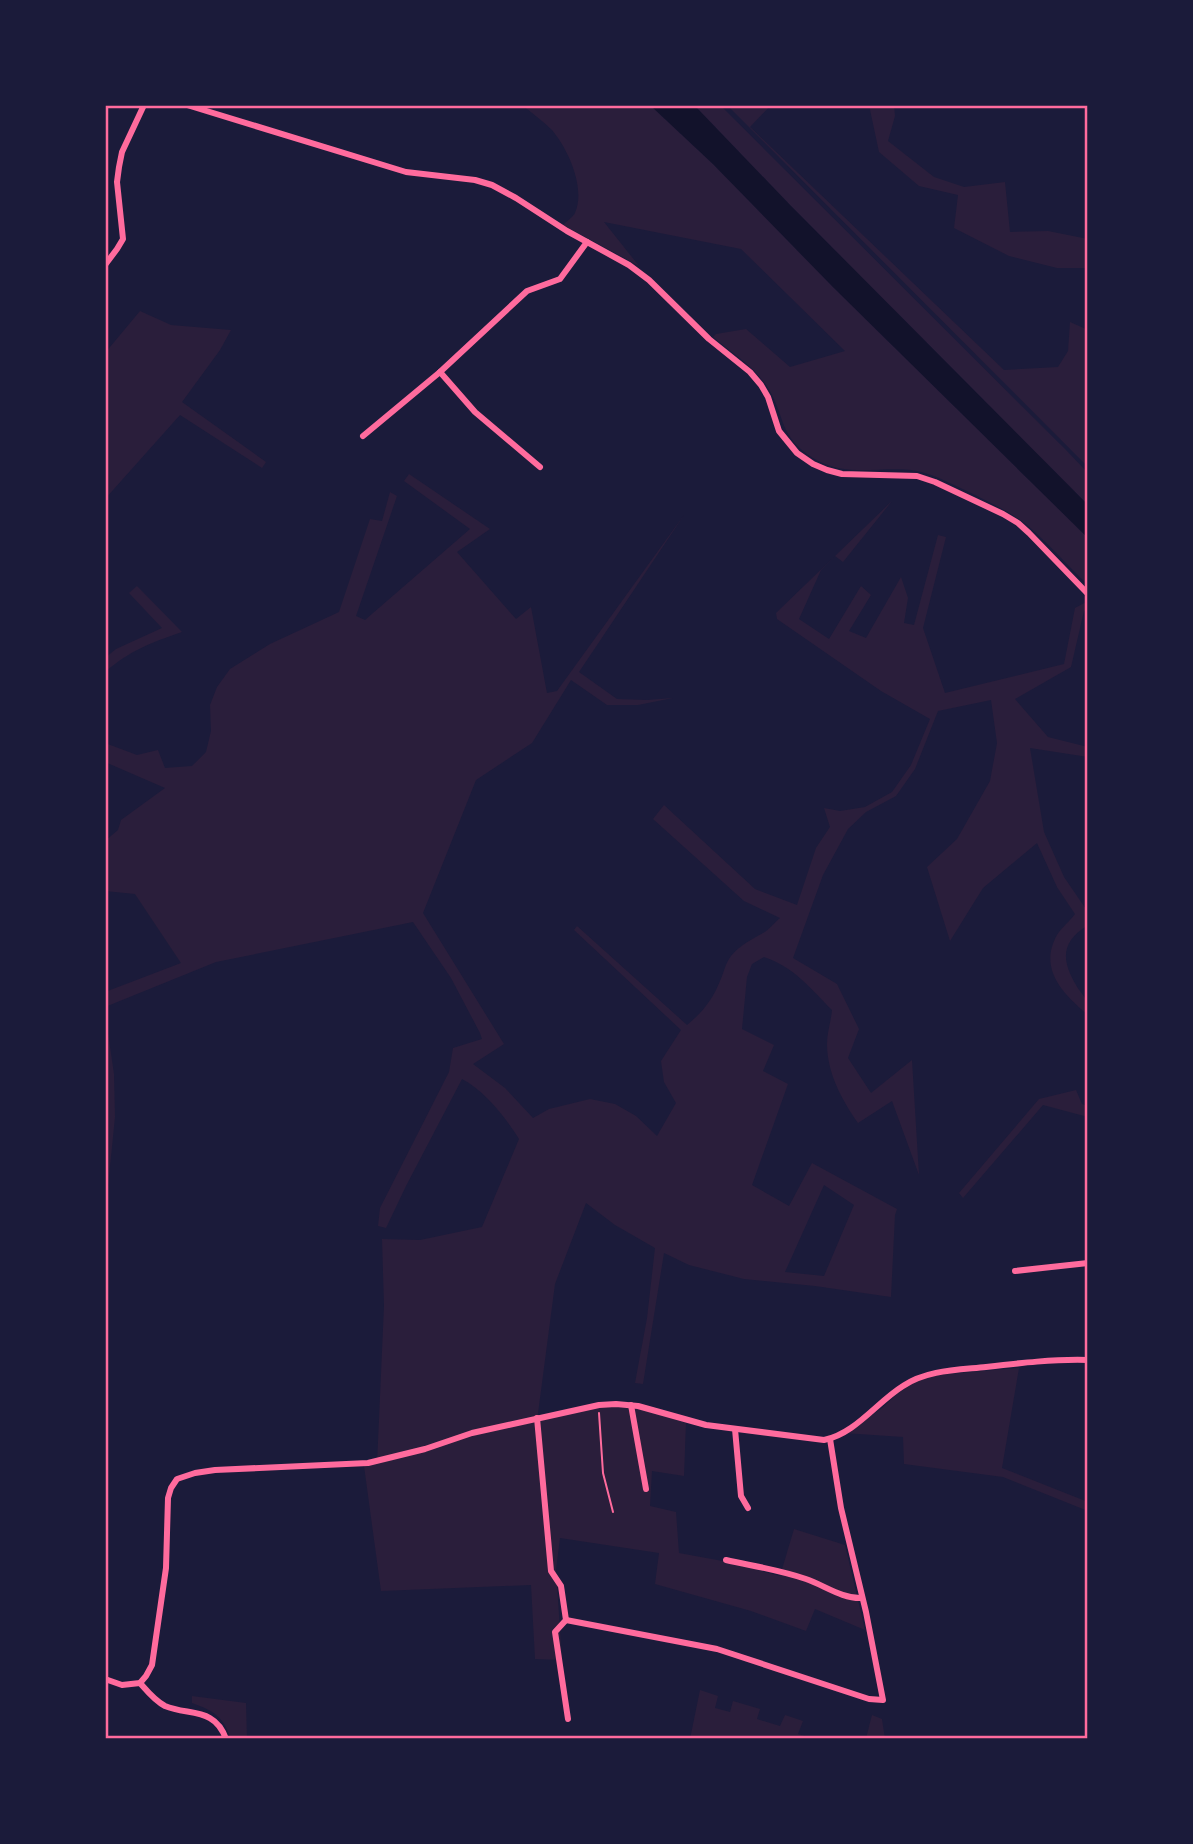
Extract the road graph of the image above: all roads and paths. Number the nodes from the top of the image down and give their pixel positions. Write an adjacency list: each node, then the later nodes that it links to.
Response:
1 (144, 105): 4 (street)
2 (187, 105): 3 (street)
3 (587, 242): 5 (street); 8 (street)
4 (105, 265)
5 (440, 372): 6 (street); 7 (street)
6 (363, 436)
7 (540, 467)
8 (1088, 594)
9 (1088, 1263): 10 (street)
10 (1015, 1272)
11 (1088, 1360): 16 (street)
12 (599, 1405): 13 (street); 14 (street); 19 (path)
13 (631, 1405): 15 (street); 17 (street)
14 (537, 1418): 22 (street); 24 (street)
15 (735, 1429): 16 (street); 18 (street)
16 (830, 1439): 21 (street)
17 (646, 1489)
18 (747, 1508)
19 (613, 1512)
20 (726, 1560): 21 (street)
21 (862, 1598): 22 (street)
22 (566, 1620): 25 (street)
23 (105, 1679): 24 (street)
24 (140, 1683): 26 (street)
25 (568, 1719)
26 (226, 1739)

